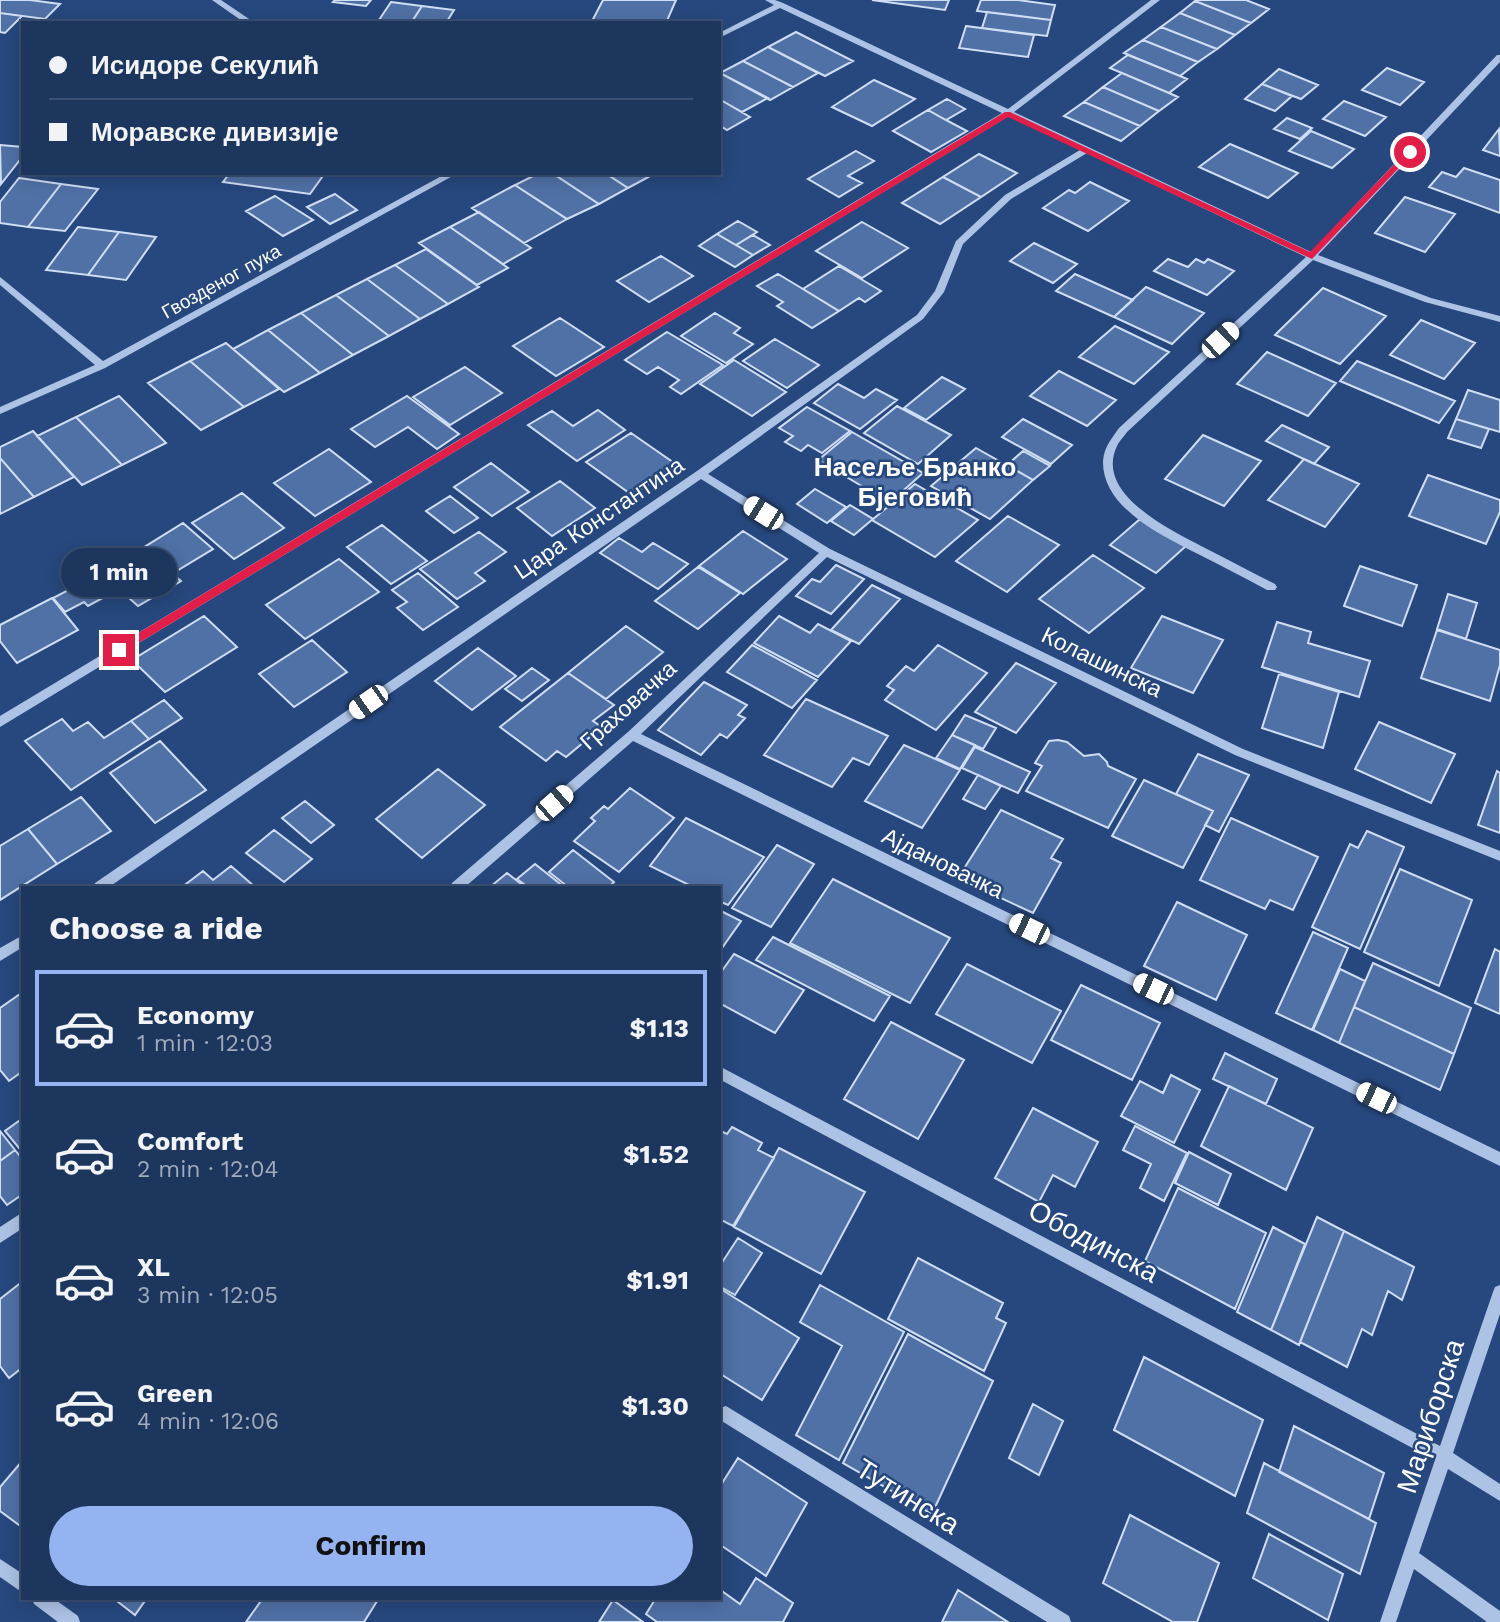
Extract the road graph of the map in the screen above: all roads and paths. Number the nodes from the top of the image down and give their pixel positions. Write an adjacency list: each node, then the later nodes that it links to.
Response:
1 (216, 0): 5 (street)
2 (769, 0): 4 (street)
3 (1156, 0): 8 (street)
4 (780, 5): 6 (street); 8 (street)
5 (248, 21)
6 (721, 35)
7 (1500, 57): 11 (street)
8 (1007, 114): 9 (street); 20 (street)
9 (1086, 150): 11 (street); 17 (street, Цара Константина)
10 (450, 175): 14 (street, Гвозденог пука)
11 (1312, 256): 13 (street); 16 (street)
12 (0, 280): 14 (street)
13 (1500, 319)
14 (102, 366): 15 (street, Гвозденог пука)
15 (0, 411)
16 (1109, 464): 19 (street)
17 (701, 474): 18 (street, Колашинска); 23 (street, Цара Константина)
18 (826, 552): 21 (street, Граховачка); 22 (street, Колашинска)
19 (1271, 587)
20 (0, 722)
21 (632, 735): 24 (street, Граховачка); 28 (street, Ајдановачка)
22 (1500, 856)
23 (100, 886)
24 (457, 886)
25 (21, 941): 26 (street)
26 (0, 956)
27 (721, 1073): 33 (street, Ободинска)
28 (1500, 1159)
29 (21, 1220): 30 (street)
30 (0, 1236)
31 (1498, 1301): 33 (street, Мариборска)
32 (726, 1414): 41 (street, Тутинска)
33 (1444, 1456): 34 (street, Ободинска); 35 (street, Мариборска)
34 (1500, 1493)
35 (1412, 1558): 39 (street); 42 (street, Мариборска)
36 (0, 1567): 37 (street)
37 (21, 1583)
38 (43, 1600): 40 (street)
39 (1500, 1620)
40 (72, 1622)
41 (1063, 1622)
42 (1388, 1622)

